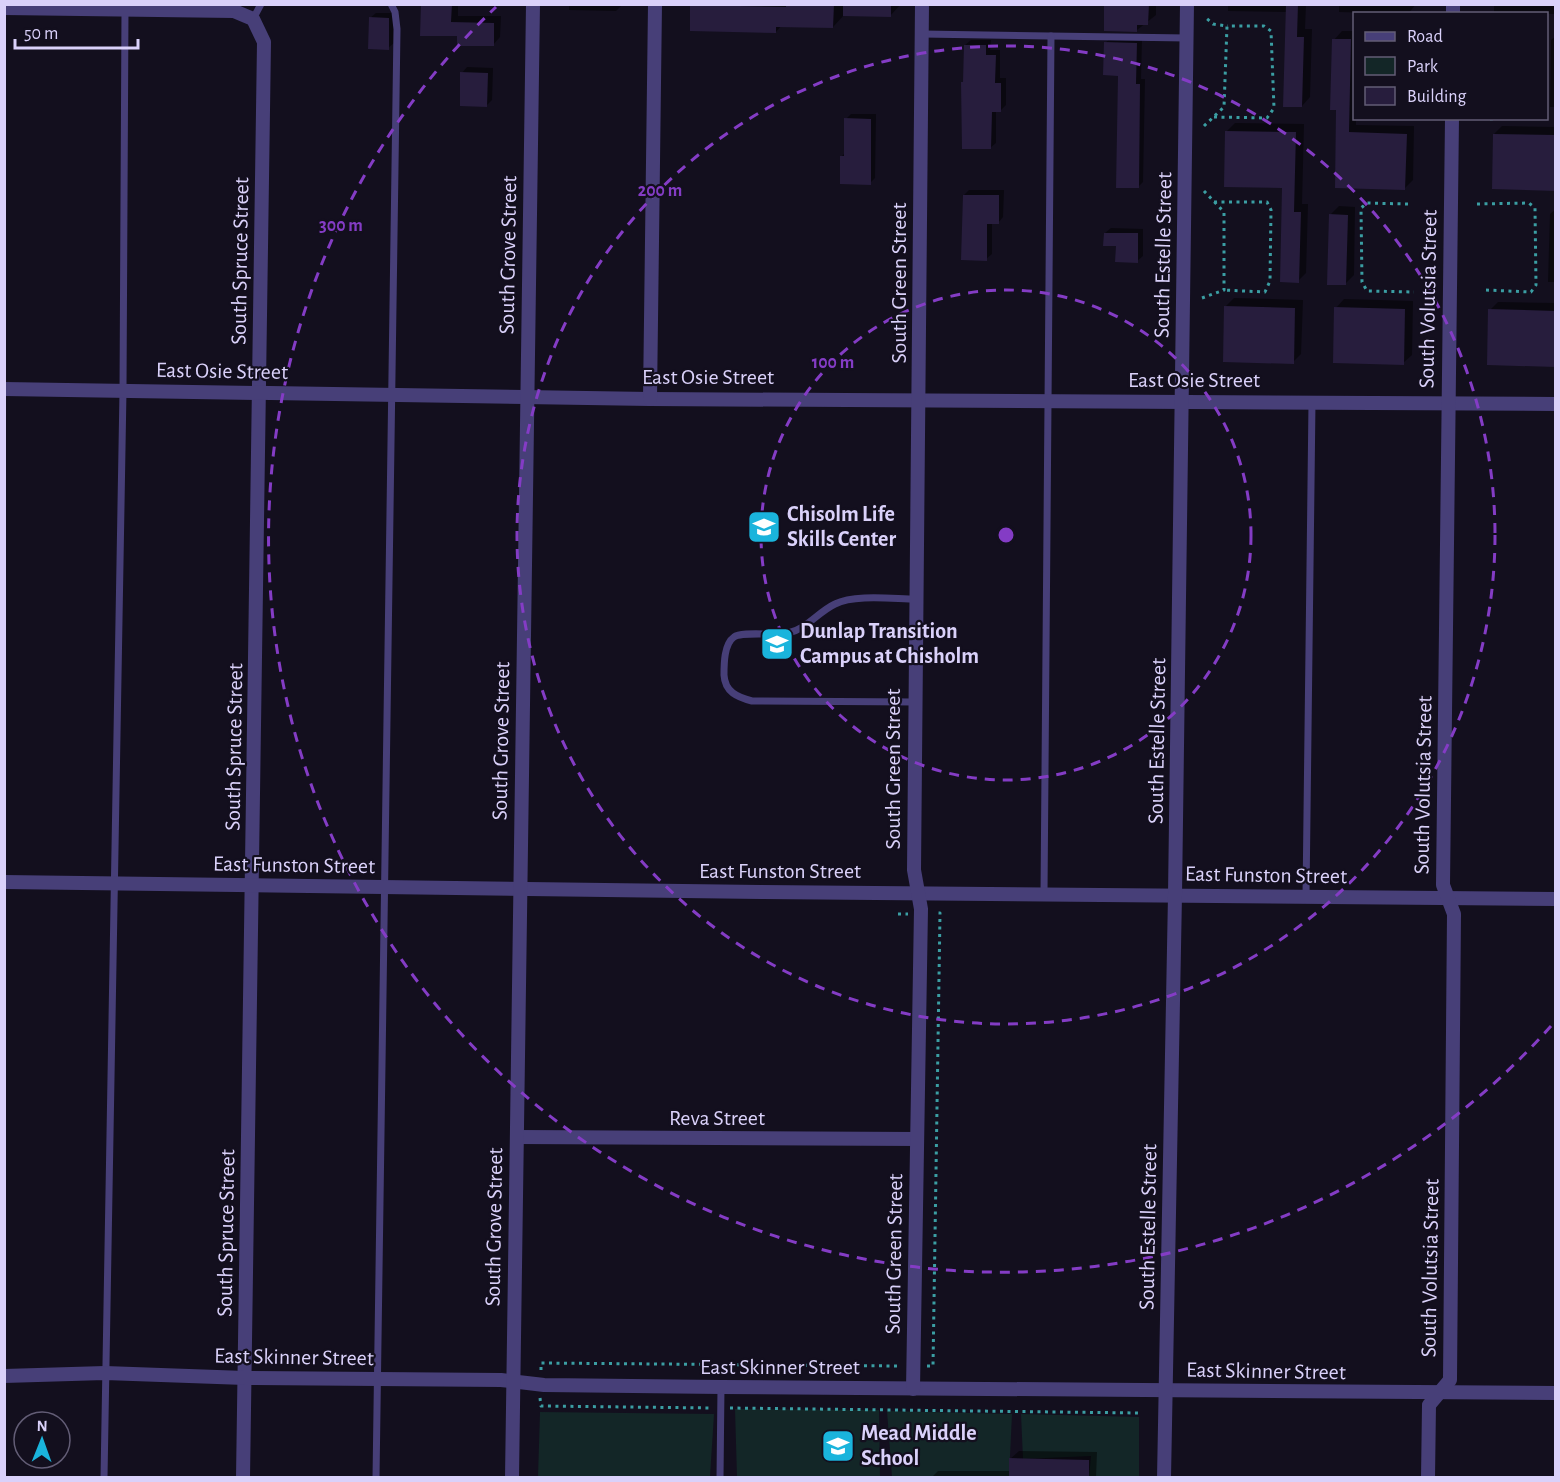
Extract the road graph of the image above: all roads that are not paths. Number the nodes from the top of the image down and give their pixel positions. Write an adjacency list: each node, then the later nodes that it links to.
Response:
1 (261, 4): 9 (lane)
2 (391, 4): 17 (lane)
3 (533, 4): 18 (street, South Grove Street)
4 (655, 4): 19 (street)
5 (922, 4): 10 (street, South Green Street)
6 (1187, 4): 12 (street, South Estelle Street)
7 (4, 8): 8 (street)
8 (125, 10): 9 (street); 15 (lane)
9 (253, 19): 16 (street, South Spruce Street)
10 (921, 34): 11 (lane); 20 (street, South Green Street)
11 (1051, 36): 12 (lane); 21 (lane)
12 (1187, 38): 22 (street, South Estelle Street)
13 (1452, 120): 24 (street, South Volutsia Street)
14 (4, 389): 15 (street, East Osie Street)
15 (123, 391): 16 (street, East Osie Street); 29 (lane)
16 (260, 393): 17 (street, East Osie Street); 30 (street, South Spruce Street)
17 (390, 394): 18 (street, East Osie Street); 31 (lane)
18 (527, 396): 19 (street, East Osie Street); 32 (street, South Grove Street)
19 (650, 399): 20 (street, East Osie Street)
20 (920, 399): 21 (street, East Osie Street); 26 (street, South Green Street)
21 (1048, 400): 22 (street, East Osie Street); 34 (lane)
22 (1182, 401): 23 (street, East Osie Street); 35 (street, South Estelle Street)
23 (1312, 402): 24 (street, East Osie Street); 36 (lane)
24 (1448, 403): 25 (street, East Osie Street); 37 (street, South Volutsia Street)
25 (1556, 404)
26 (916, 599): 27 (street, South Green Street); 27 (lane)
27 (915, 702): 33 (street, South Green Street)
28 (4, 882): 29 (street, East Funston Street)
29 (113, 884): 30 (street, East Funston Street); 41 (lane)
30 (253, 886): 31 (street, East Funston Street); 43 (street, South Spruce Street)
31 (384, 887): 32 (street, East Funston Street); 44 (lane)
32 (520, 889): 33 (street, East Funston Street); 39 (street, South Grove Street)
33 (917, 893): 34 (street, East Funston Street); 40 (street, South Green Street)
34 (1044, 894): 35 (street, East Funston Street)
35 (1176, 895): 36 (street, East Funston Street); 48 (street, South Estelle Street)
36 (1306, 896): 37 (street, East Funston Street)
37 (1448, 898): 38 (street, East Funston Street); 49 (street, South Volutsia Street)
38 (1556, 899)
39 (517, 1137): 40 (street, Reva Street); 45 (street, South Grove Street)
40 (917, 1139): 47 (street, South Green Street)
41 (105, 1373): 42 (street, East Skinner Street); 43 (street, East Skinner Street); 51 (lane)
42 (4, 1376)
43 (245, 1378): 44 (street, East Skinner Street); 52 (street, South Spruce Street)
44 (377, 1379): 45 (street, East Skinner Street); 53 (lane)
45 (513, 1382): 46 (street, East Skinner Street); 54 (street, South Grove Street)
46 (721, 1387): 47 (street, East Skinner Street); 55 (lane)
47 (913, 1389): 48 (street, East Skinner Street)
48 (1165, 1391): 49 (street, East Skinner Street); 56 (street, South Estelle Street)
49 (1439, 1393): 50 (street, East Skinner Street); 57 (street, South Volutsia Street)
50 (1556, 1393)
51 (104, 1478)
52 (243, 1478)
53 (376, 1478)
54 (512, 1478)
55 (720, 1478)
56 (1164, 1478)
57 (1428, 1478)

